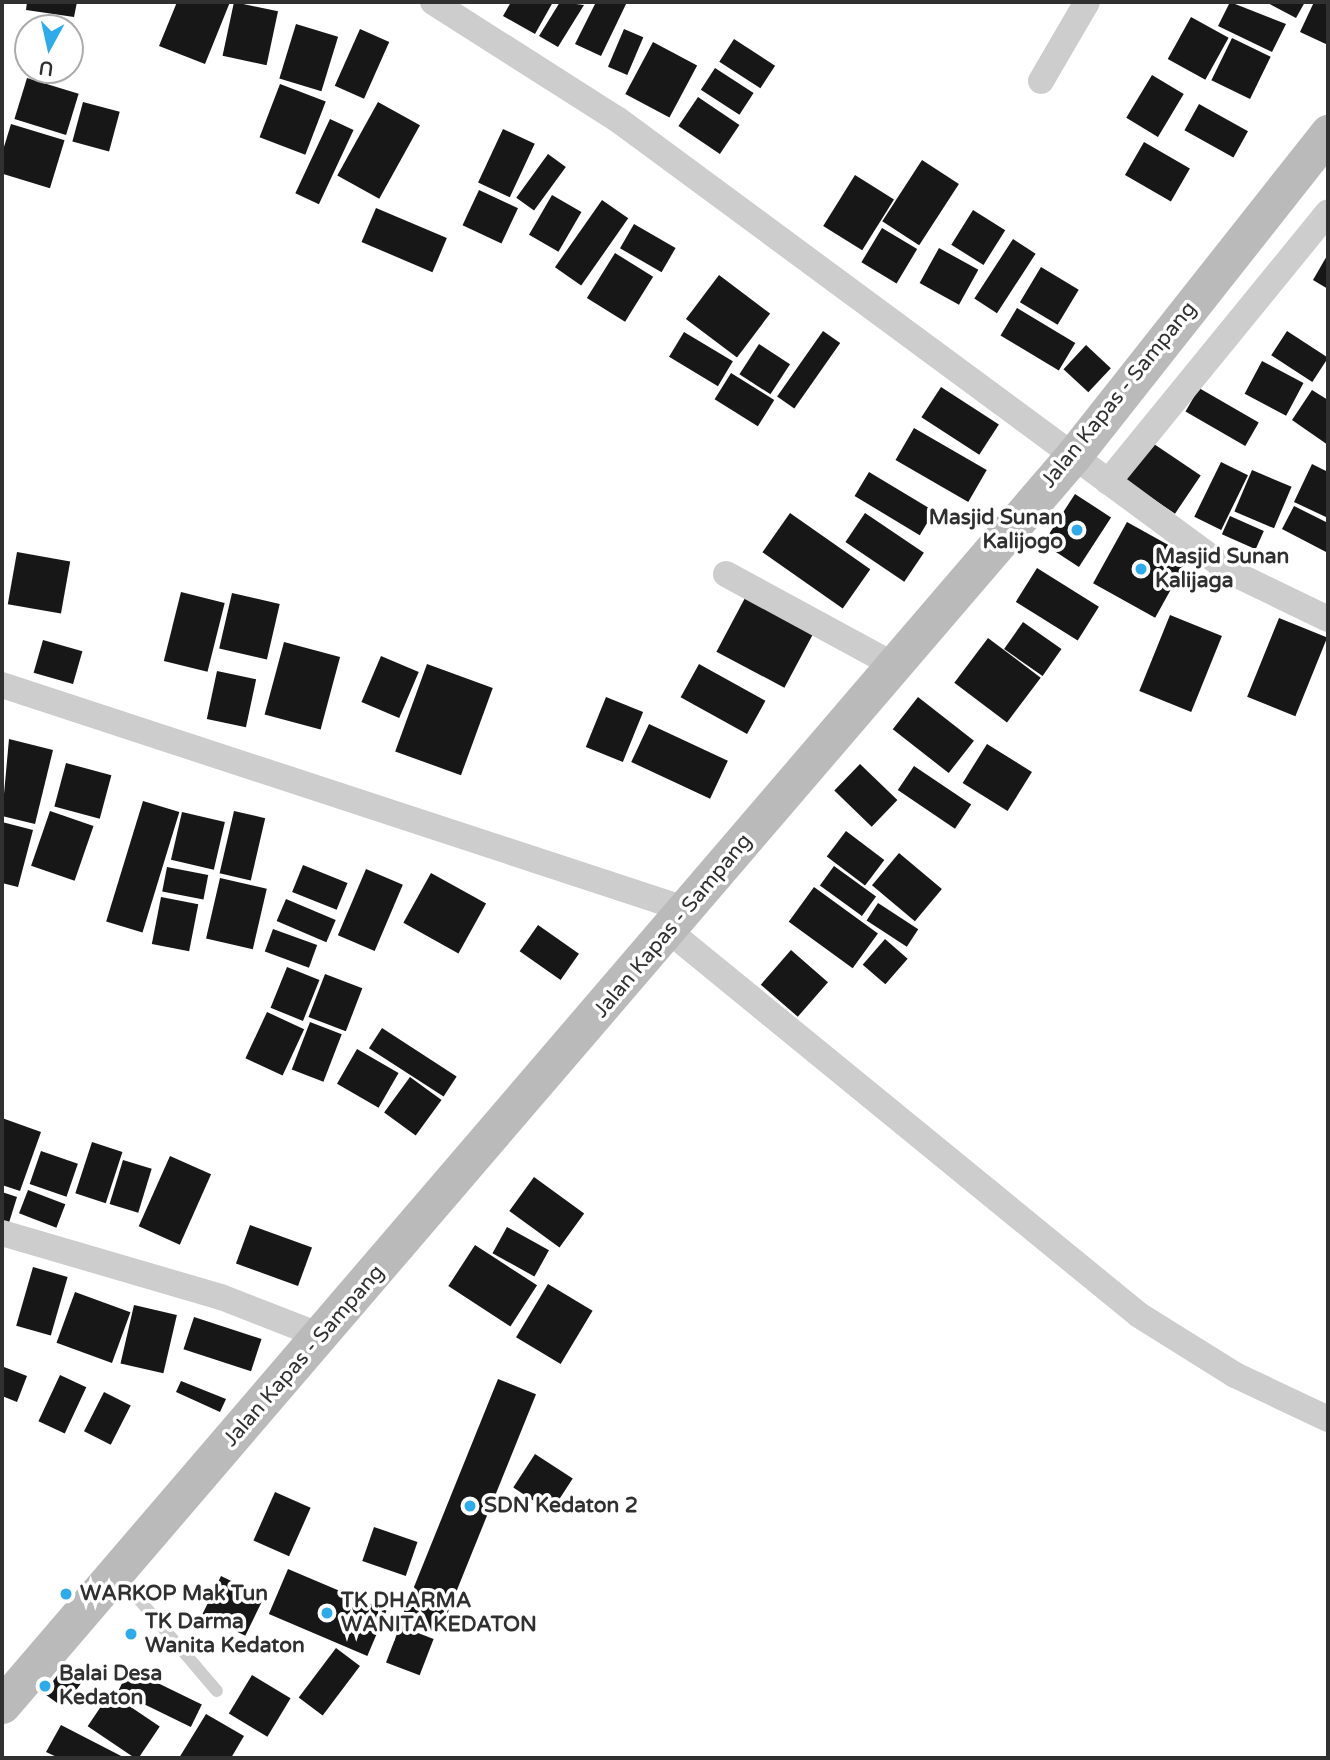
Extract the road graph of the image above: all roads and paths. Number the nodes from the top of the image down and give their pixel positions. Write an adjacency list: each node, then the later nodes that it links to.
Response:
1 (433, 2): 6 (street)
2 (1087, 2): 3 (street)
3 (1041, 81)
4 (1328, 133): 6 (street, Jalan Kapas - Sampang)
5 (1328, 212): 7 (street)
6 (1073, 456): 7 (street); 10 (street, Jalan Kapas - Sampang)
7 (1108, 482): 9 (street)
8 (726, 574): 10 (street)
9 (1328, 619)
10 (892, 664): 12 (street, Jalan Kapas - Sampang)
11 (2, 685): 12 (street)
12 (678, 920): 14 (street, Jalan Kapas - Sampang); 15 (street)
13 (2, 1233): 14 (street)
14 (321, 1336): 16 (street, Jalan Kapas - Sampang)
15 (1328, 1419)
16 (117, 1573): 17 (street, Jalan Kapas - Sampang); 18 (lane)
17 (9, 1685)
18 (217, 1691)

